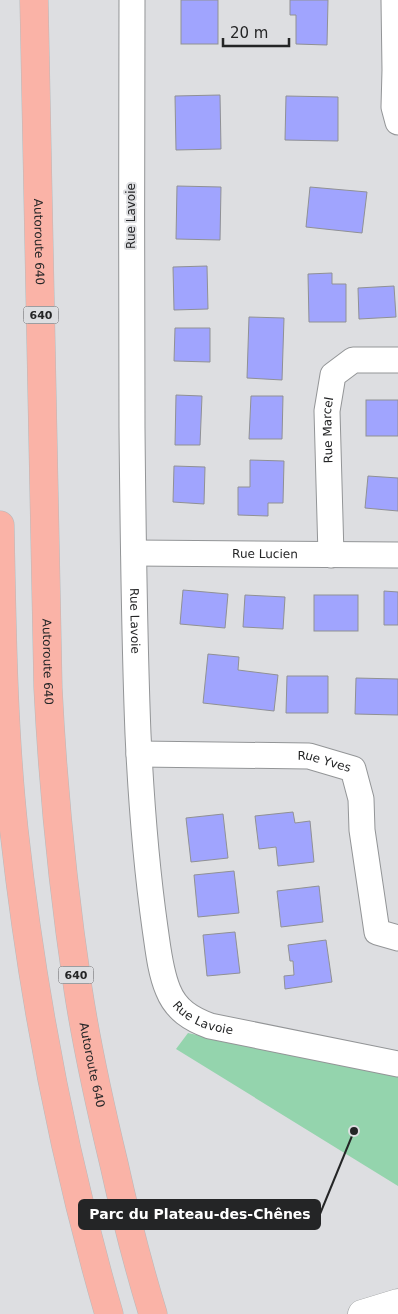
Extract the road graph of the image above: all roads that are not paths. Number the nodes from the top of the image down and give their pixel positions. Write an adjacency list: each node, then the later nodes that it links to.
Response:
1 (34, 0): 15 (highway, Autoroute 640 / 640)
2 (132, 0): 7 (street, Rue Lavoie)
3 (394, 0): 4 (street)
4 (398, 122)
5 (398, 360): 8 (street, Rue Marcel)
6 (0, 525): 14 (highway)
7 (134, 553): 8 (street, Rue Lucien); 10 (street, Rue Lavoie)
8 (331, 555): 9 (street, Rue Lucien)
9 (398, 555)
10 (139, 754): 11 (street, Rue Yves); 12 (street, Rue Lavoie)
11 (398, 938)
12 (398, 1064)
13 (398, 1303): 16 (street)
14 (109, 1314)
15 (153, 1314)
16 (362, 1314)

